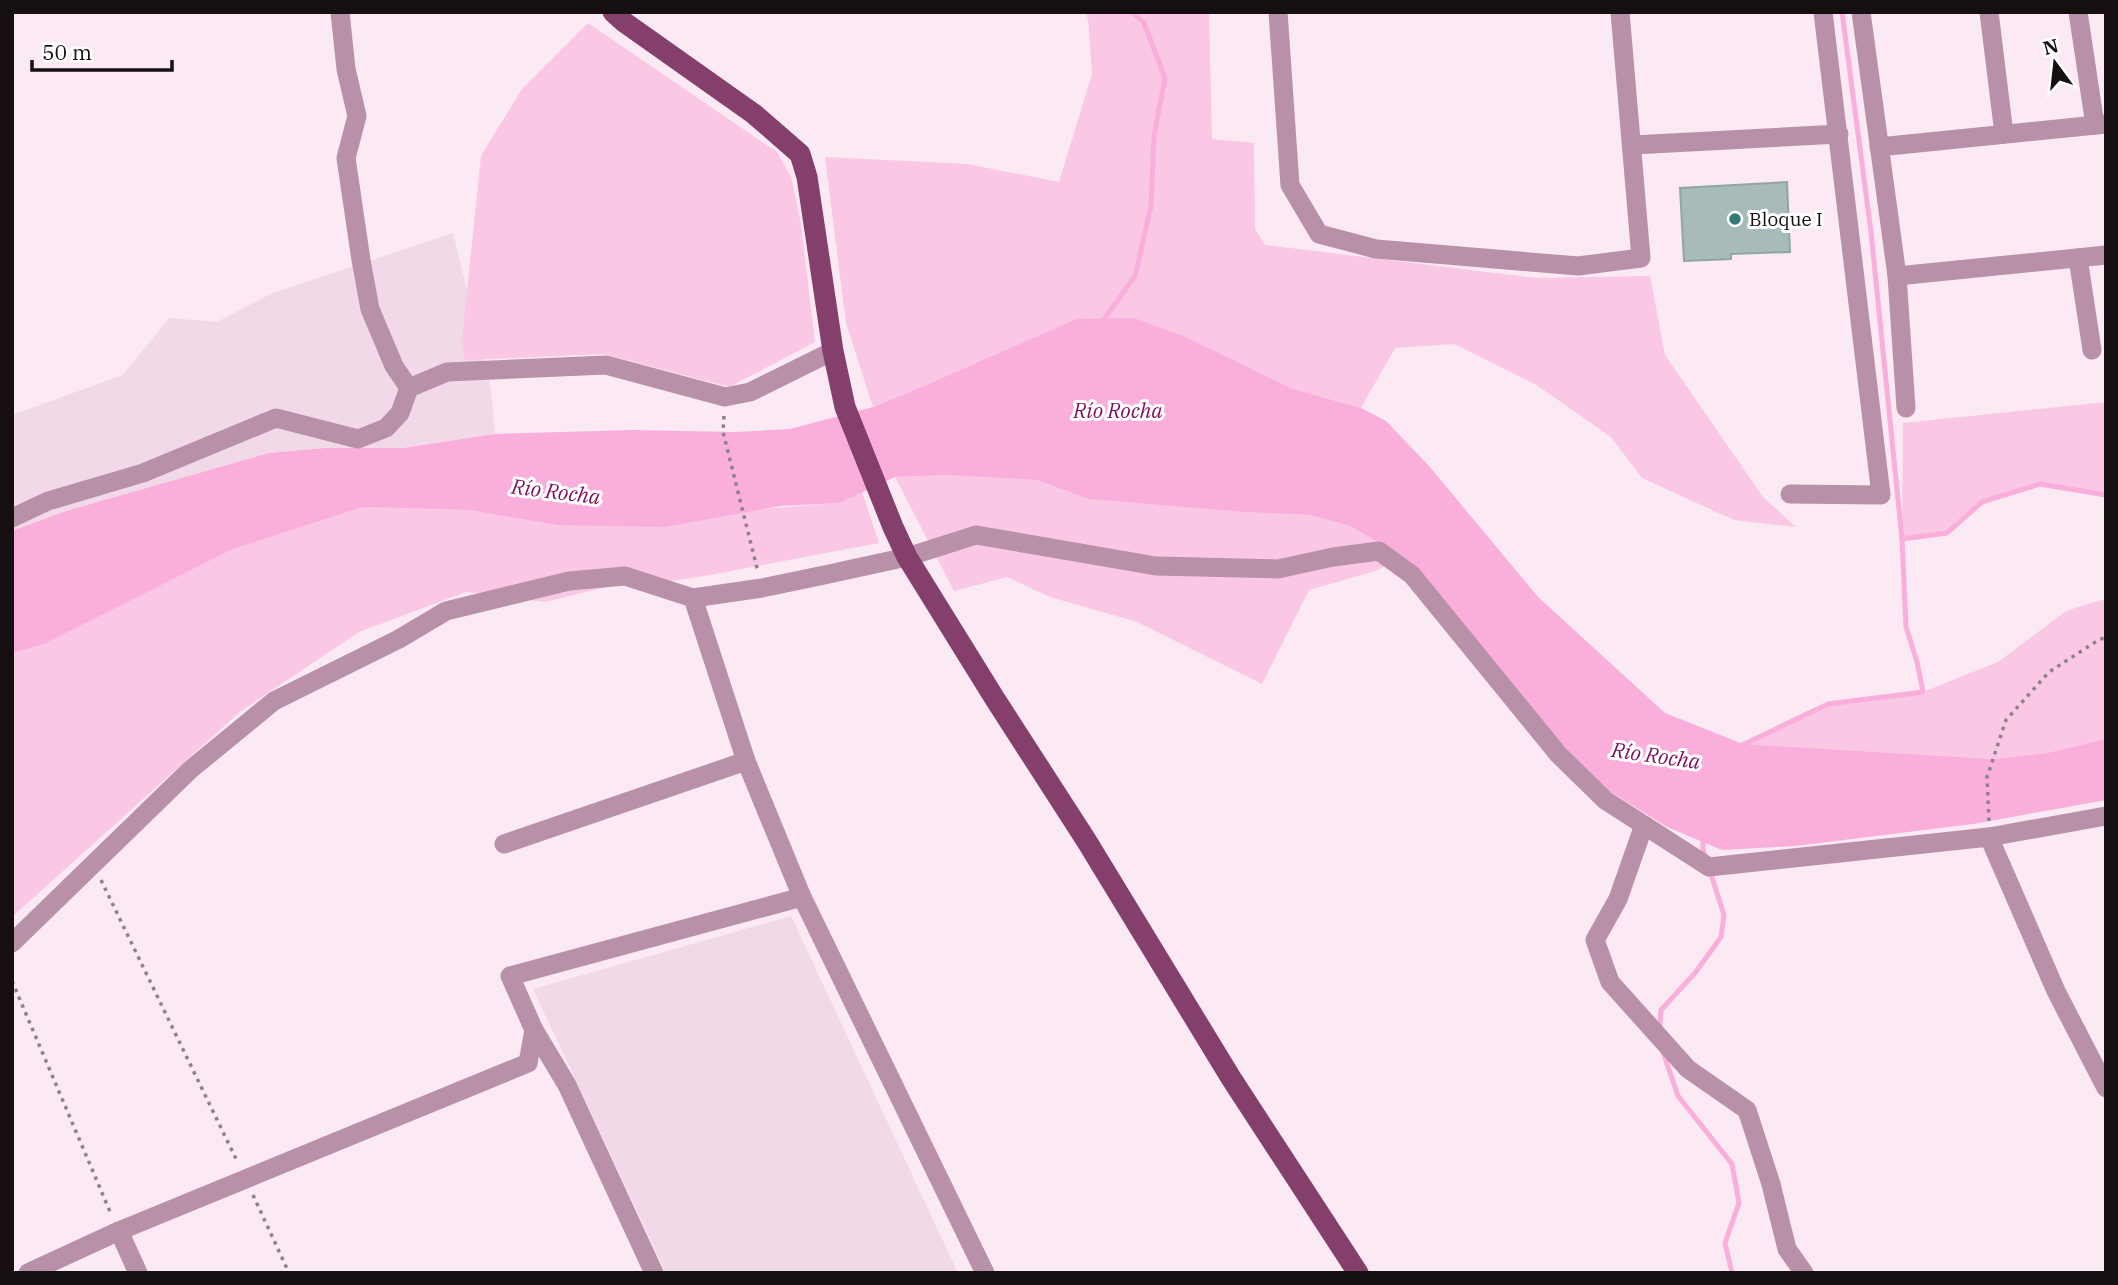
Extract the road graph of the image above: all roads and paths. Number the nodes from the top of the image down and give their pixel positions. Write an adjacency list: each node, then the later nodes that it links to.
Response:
1 (340, 12): 19 (street)
2 (613, 12): 18 (main road)
3 (1278, 12): 12 (street)
4 (1620, 12): 12 (street)
5 (1824, 12): 10 (street)
6 (1861, 12): 13 (street)
7 (1989, 12): 11 (street)
8 (2078, 12): 9 (street)
9 (2100, 124): 11 (street)
10 (1839, 134): 12 (street); 22 (street)
11 (2004, 134): 13 (street)
12 (1633, 145)
13 (1880, 147): 16 (street)
14 (2106, 255): 15 (street)
15 (2078, 258): 16 (street); 17 (street)
16 (1898, 276): 20 (street)
17 (2092, 350)
18 (833, 351): 19 (street); 24 (main road)
19 (409, 388): 23 (street)
20 (1906, 408)
21 (723, 432): 25 (path)
22 (1790, 494)
23 (12, 518)
24 (907, 557): 25 (street); 30 (street); 46 (main road)
25 (762, 588): 26 (street)
26 (693, 598): 28 (street); 33 (street)
27 (2106, 638): 31 (path)
28 (746, 761): 32 (street); 34 (street)
29 (2106, 816): 31 (street)
30 (1644, 825): 31 (street); 47 (street)
31 (1989, 837): 38 (street)
32 (504, 844)
33 (93, 864): 35 (street); 39 (path)
34 (802, 897): 37 (street); 45 (street)
35 (12, 943)
36 (12, 981): 40 (path)
37 (534, 1030): 39 (street); 44 (street)
38 (2106, 1087)
39 (246, 1179): 40 (street); 43 (path)
40 (119, 1231): 41 (street); 42 (street)
41 (29, 1273)
42 (138, 1273)
43 (289, 1273)
44 (654, 1273)
45 (985, 1273)
46 (1358, 1273)
47 (1804, 1273)

